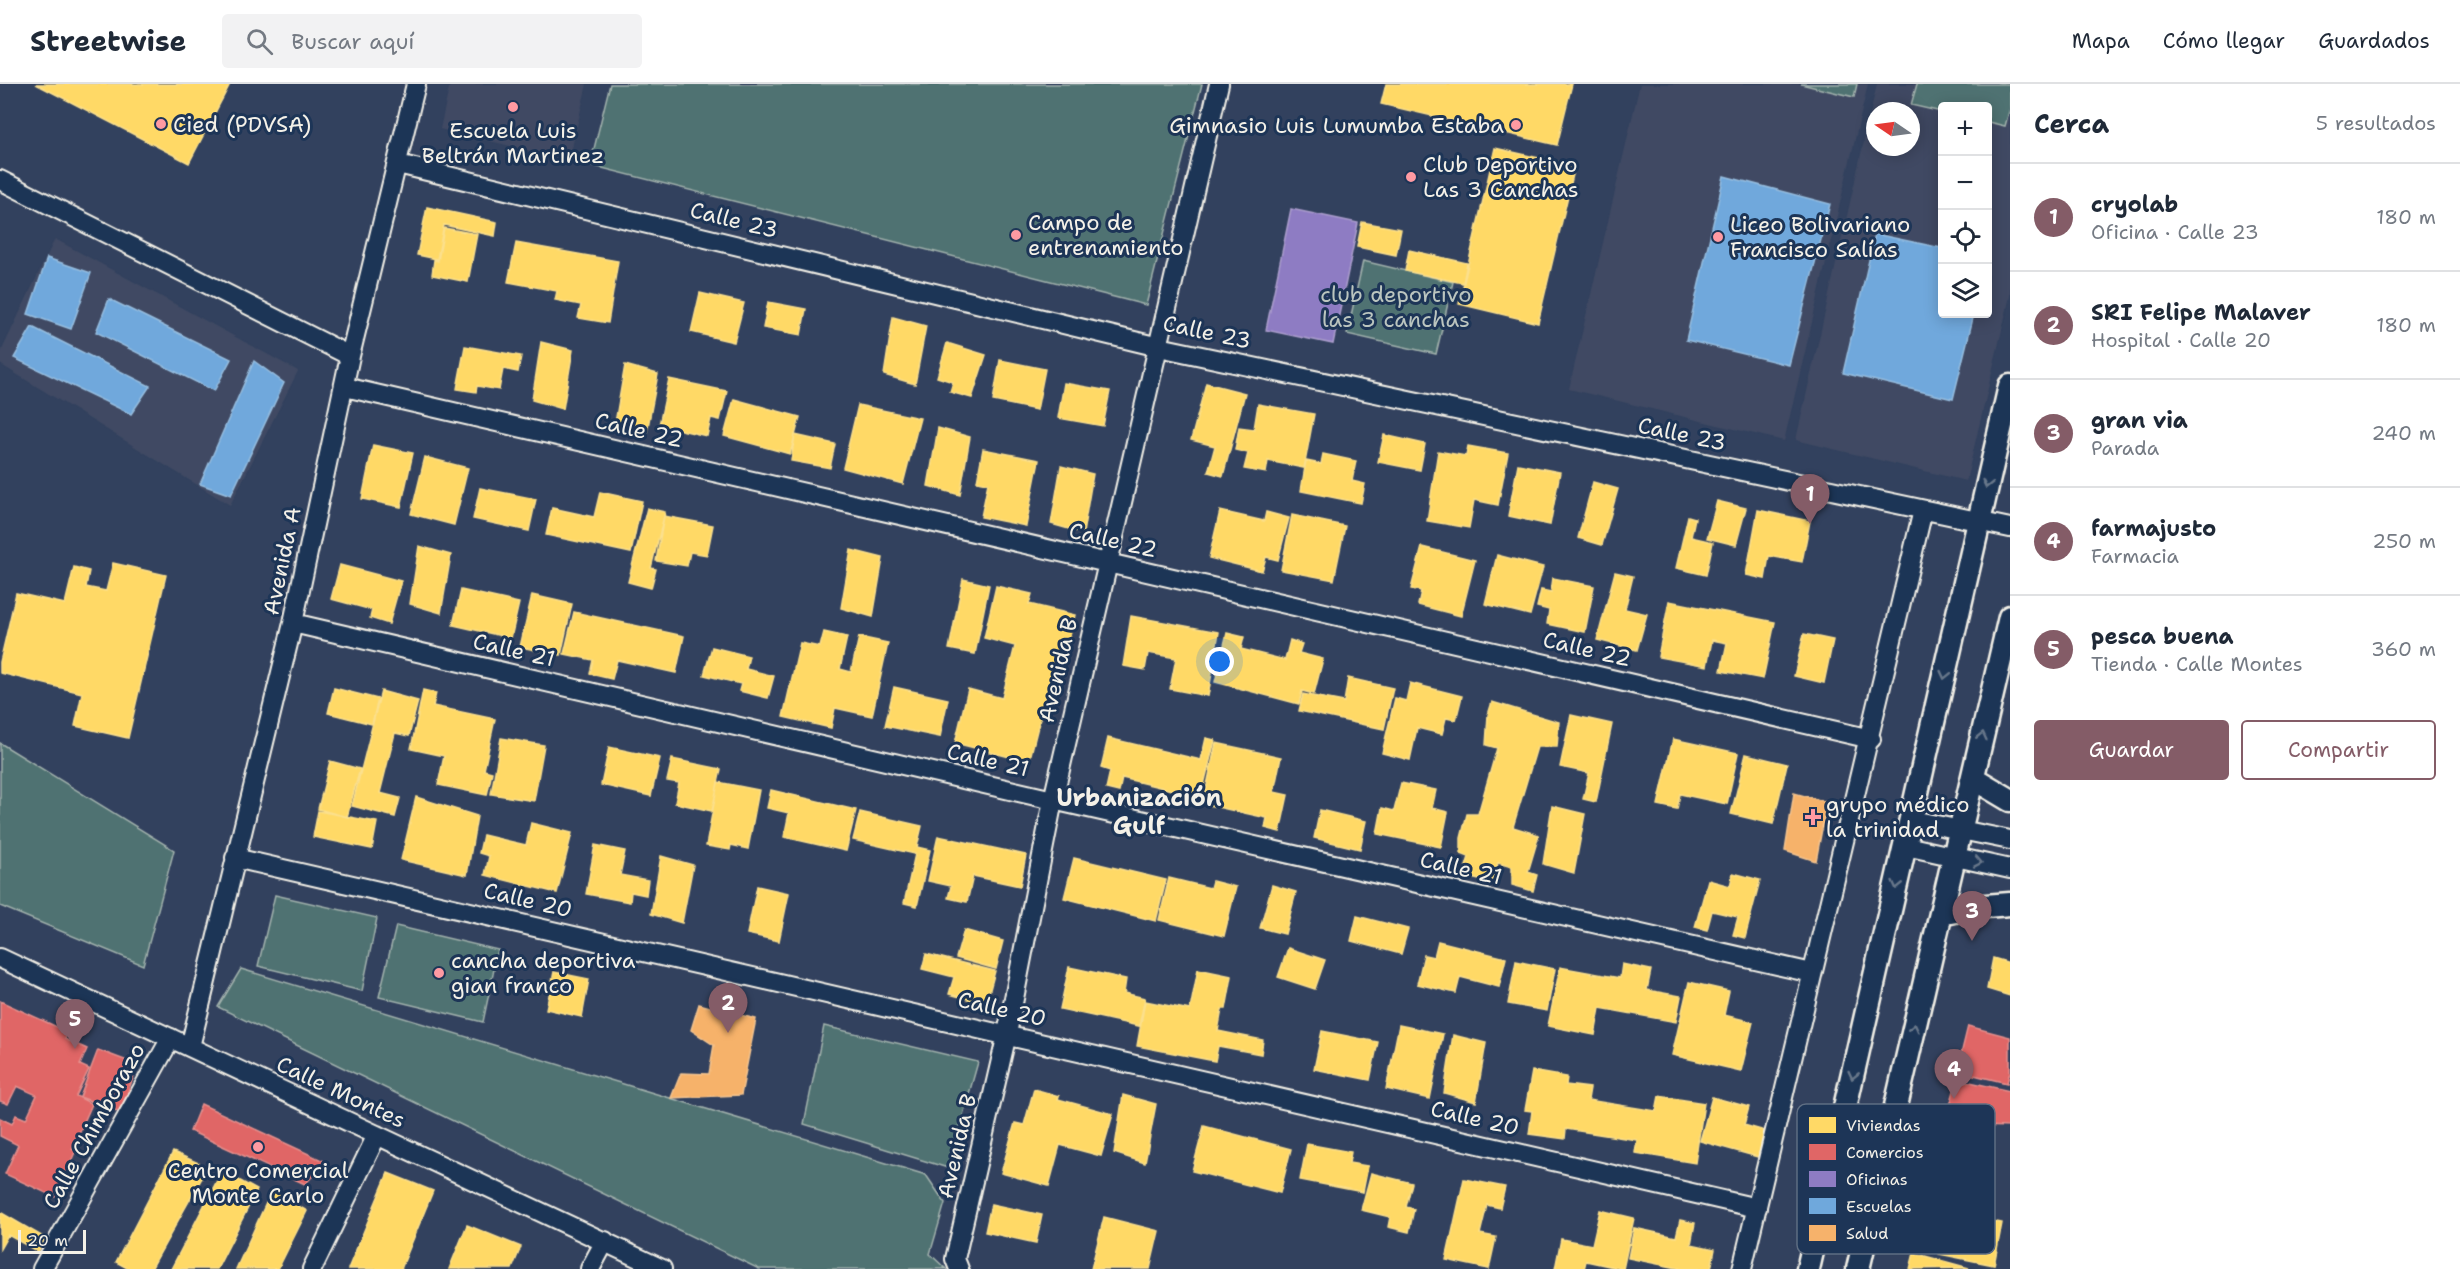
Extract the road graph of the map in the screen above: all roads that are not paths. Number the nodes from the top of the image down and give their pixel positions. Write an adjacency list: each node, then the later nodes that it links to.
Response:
1 (417, 84): 3 (street, Avenida A)
2 (1219, 84): 5 (street, Avenida B)
3 (398, 164): 5 (street, Calle 23); 6 (street, Avenida A)
4 (0, 180): 6 (street)
5 (1159, 347): 9 (street, Calle 23); 12 (street, Avenida B)
6 (351, 356): 8 (street, Avenida A)
7 (2010, 386): 10 (street, one-way to 10)
8 (345, 387): 12 (street, Calle 22); 14 (street, Avenida A)
9 (1923, 510): 10 (street, Calle 23); 15 (street)
10 (1979, 521): 11 (street, Calle 23); 19 (street, one-way to 19)
11 (2010, 528)
12 (1107, 563): 15 (street, Calle 22); 17 (street, Avenida B)
13 (2010, 617): 16 (street, one-way to 13)
14 (293, 623): 17 (street, Calle 21); 24 (street, Avenida A)
15 (1870, 739): 29 (street)
16 (1972, 778): 18 (street); 20 (street)
17 (1053, 800): 29 (street, Calle 21); 30 (street, Avenida B)
18 (2010, 800)
19 (1912, 820): 20 (street); 22 (street)
20 (1960, 830): 21 (street); 23 (street)
21 (2010, 840)
22 (1906, 846): 23 (street); 33 (street, one-way to 33)
23 (1954, 857): 25 (street, one-way to 25); 27 (street)
24 (235, 858): 30 (street, Calle 20); 32 (street, Avenida A)
25 (2010, 869)
26 (2010, 904): 27 (street)
27 (1941, 914): 34 (street, one-way to 27)
28 (0, 958): 31 (street, Calle Montes)
29 (1812, 973): 36 (street)
30 (1006, 1034): 36 (street, Calle 20); 44 (street, Avenida B)
31 (171, 1038): 32 (street, Calle Montes); 40 (street, Calle Chimborazo)
32 (190, 1047): 35 (street, Calle Montes)
33 (1846, 1104)
34 (1897, 1104)
35 (377, 1135): 37 (street, Calle Montes); 41 (street)
36 (1757, 1208): 45 (street)
37 (605, 1241): 42 (street); 43 (street, Calle Montes)
38 (1811, 1254): 46 (street, one-way to 46)
39 (1862, 1254): 47 (street, one-way to 39)
40 (42, 1269)
41 (312, 1269)
42 (590, 1269)
43 (662, 1269)
44 (959, 1269)
45 (1742, 1269)
46 (1808, 1269)
47 (1858, 1269)

